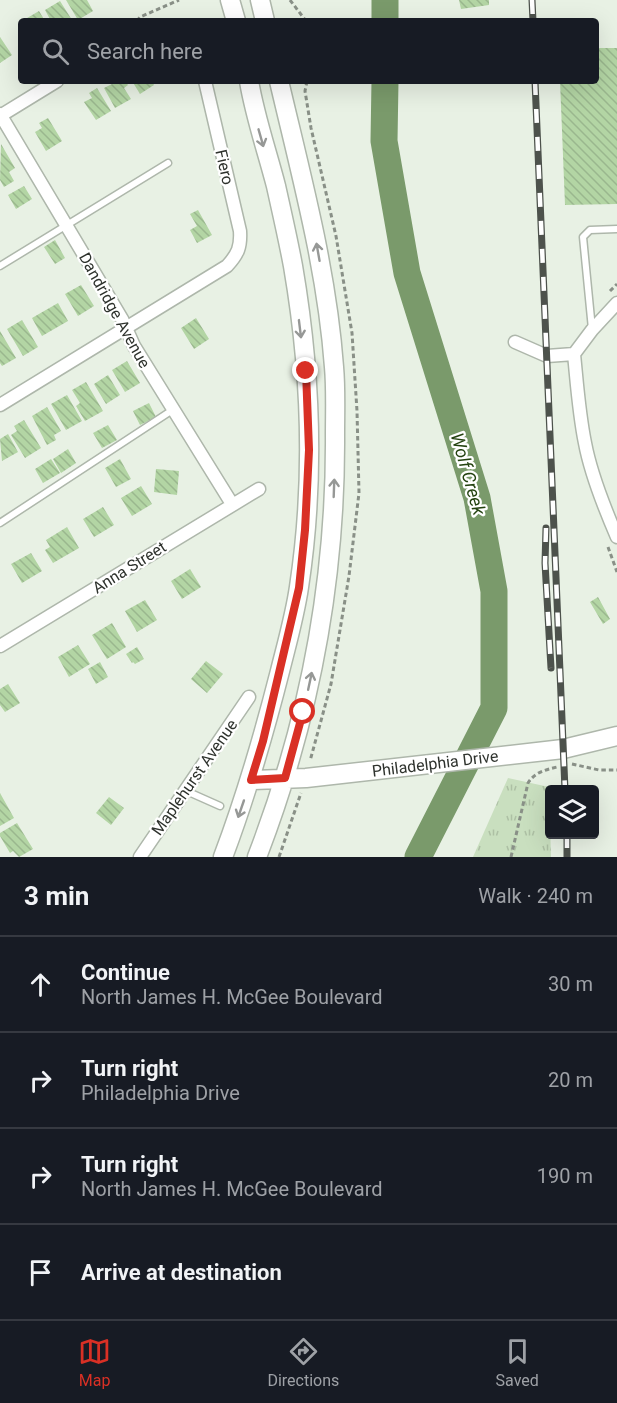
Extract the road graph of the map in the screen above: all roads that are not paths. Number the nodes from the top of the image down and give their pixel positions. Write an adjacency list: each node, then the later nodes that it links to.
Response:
1 (230, 0): 3 (main road)
2 (260, 0): 4 (main road)
3 (235, 18)
4 (264, 18)
5 (52, 84): 9 (street)
6 (206, 84): 15 (street, Fiero)
7 (249, 84): 30 (main road, one-way to 30)
8 (280, 84): 29 (main road, one-way to 8)
9 (0, 115): 11 (street, Dandridge Avenue)
10 (168, 163): 11 (lane)
11 (67, 225): 13 (lane); 15 (street, Dandridge Avenue)
12 (617, 229): 16 (lane)
13 (0, 266)
14 (617, 303): 16 (street)
15 (126, 328): 19 (street); 20 (street, Dandridge Avenue)
16 (592, 330): 18 (street)
17 (515, 342): 18 (street)
18 (574, 354): 23 (street)
19 (0, 405)
20 (174, 410): 22 (street, Dandridge Avenue); 24 (lane)
21 (259, 489): 22 (street, Anna Street)
22 (232, 504): 26 (street, Anna Street)
23 (614, 520): 25 (street)
24 (0, 523)
25 (617, 537)
26 (0, 646)
27 (249, 697): 31 (street, Maplehurst Avenue)
28 (617, 736): 29 (main road, Philadelphia Drive)
29 (285, 778): 30 (main road, Philadelphia Drive); 35 (main road)
30 (251, 780): 34 (main road, one-way to 34)
31 (184, 790): 32 (lane); 33 (street, Maplehurst Avenue)
32 (220, 806)
33 (140, 857)
34 (223, 857)
35 (258, 857)

